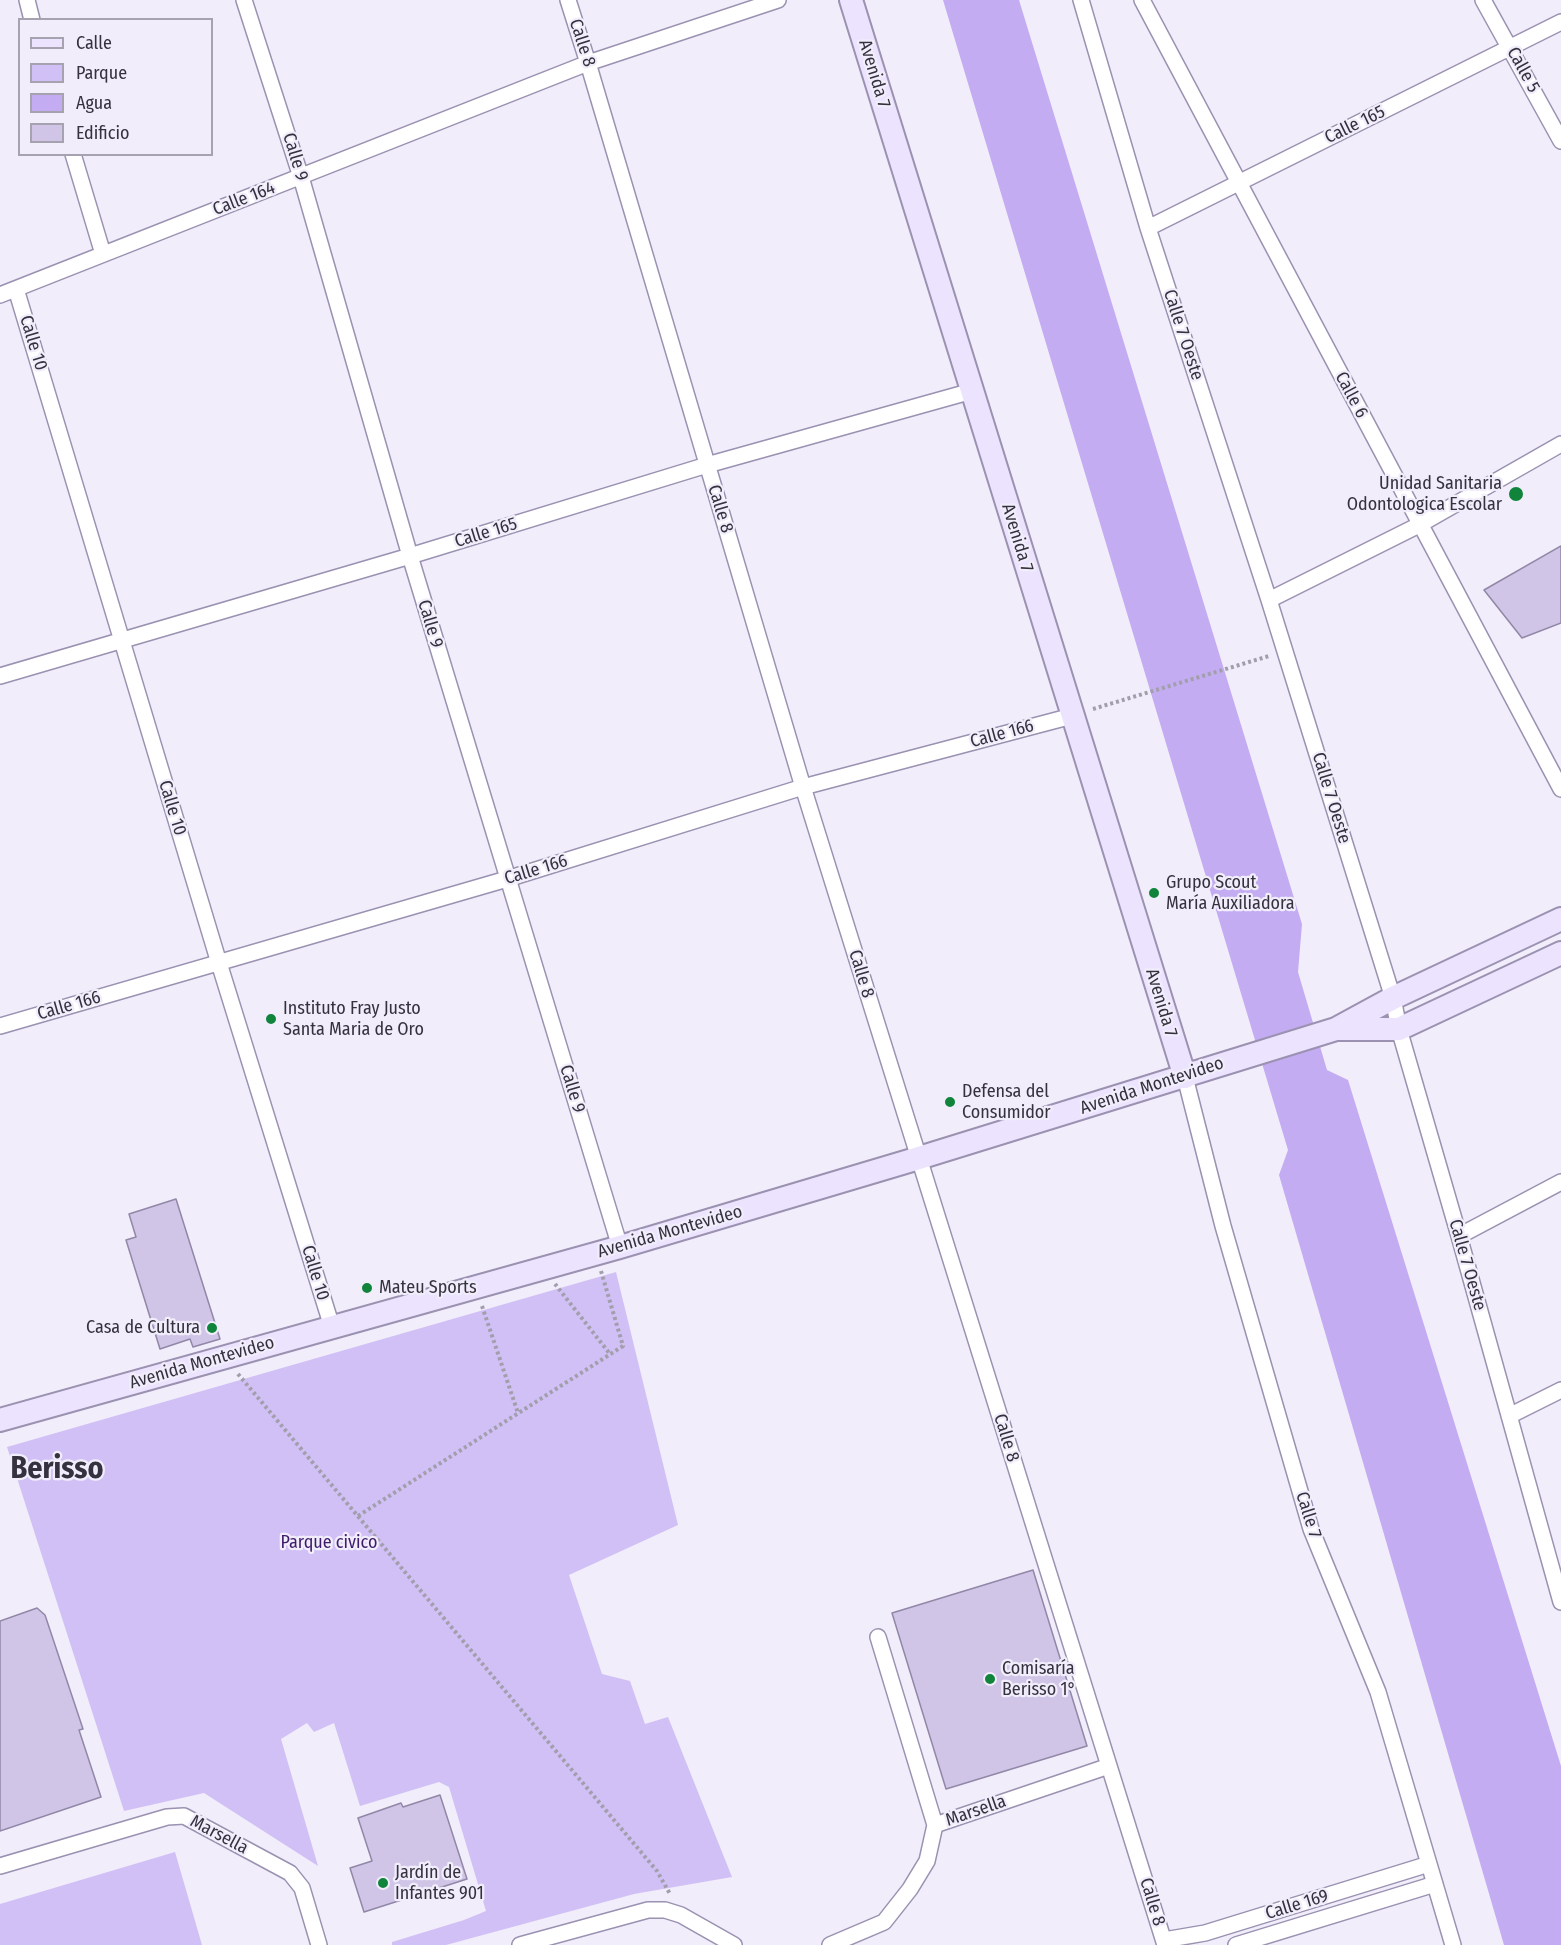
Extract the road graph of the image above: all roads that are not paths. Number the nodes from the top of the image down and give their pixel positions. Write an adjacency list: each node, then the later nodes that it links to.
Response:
1 (27, 0): 9 (street)
2 (244, 0): 15 (street, Calle 9)
3 (568, 0): 12 (street, Calle 8)
4 (778, 0): 12 (street, Calle 164)
5 (851, 0): 21 (main road, Avenida 7)
6 (1080, 0): 17 (street, Calle 7 Oeste)
7 (1142, 0): 16 (street, Calle 6)
8 (1483, 0): 11 (street, Calle 5)
9 (32, 18)
10 (1561, 22): 11 (street, Calle 165)
11 (1510, 47): 13 (street, Calle 5); 16 (street, Calle 165)
12 (588, 63): 15 (street, Calle 164); 23 (street, Calle 8)
13 (1561, 141)
14 (74, 156): 18 (street)
15 (301, 177): 18 (street, Calle 164); 25 (street, Calle 9)
16 (1238, 183): 17 (street, Calle 165); 24 (street, Calle 6)
17 (1148, 228): 26 (street, Calle 7 Oeste)
18 (103, 254): 19 (street, Calle 164)
19 (16, 289): 20 (street, Calle 164); 27 (street, Calle 10)
20 (0, 295)
21 (972, 391): 23 (street, Calle 165); 29 (main road, Avenida 7)
22 (1561, 444): 24 (street)
23 (707, 465): 25 (street, Calle 165); 30 (street, Calle 8)
24 (1419, 525): 26 (street); 31 (street, Calle 6)
25 (410, 556): 27 (street, Calle 165); 32 (street, Calle 9)
26 (1269, 600): 36 (street, Calle 7 Oeste)
27 (122, 641): 28 (street, Calle 165); 35 (street, Calle 10)
28 (0, 676)
29 (1072, 716): 30 (street, Calle 166); 40 (main road, Avenida 7)
30 (802, 787): 32 (street, Calle 166); 41 (street, Calle 8)
31 (1561, 789)
32 (507, 879): 35 (street, Calle 166); 44 (street, Calle 9)
33 (1561, 919): 36 (main road, Avenida Montevideo)
34 (1561, 953): 39 (main road, Avenida Montevideo)
35 (219, 963): 37 (street, Calle 166); 45 (street, Calle 10)
36 (1393, 998): 38 (main road, Avenida Montevideo); 39 (street, Calle 7 Oeste)
37 (0, 1026)
38 (1336, 1029): 39 (main road, Avenida Montevideo); 40 (main road, Avenida Montevideo)
39 (1399, 1029): 43 (street, Calle 7 Oeste)
40 (1185, 1077): 41 (main road, Avenida Montevideo); 53 (street, Calle 7)
41 (919, 1158): 44 (main road, Avenida Montevideo); 51 (street, Calle 8)
42 (1561, 1182): 43 (street)
43 (1459, 1236): 47 (street, Calle 7 Oeste)
44 (620, 1246): 45 (main road, Avenida Montevideo)
45 (332, 1327): 48 (main road, Avenida Montevideo)
46 (1561, 1389): 47 (street)
47 (1509, 1416): 49 (street, Calle 7 Oeste)
48 (0, 1420)
49 (1561, 1602)
50 (878, 1637): 52 (street)
51 (1109, 1766): 52 (street, Marsella); 57 (street, Calle 8)
52 (935, 1825): 61 (street, Marsella)
53 (1429, 1864): 55 (street, Calle 7); 57 (street, Calle 169)
54 (0, 1866): 58 (street, Marsella)
55 (1435, 1884): 56 (street, Calle 169); 63 (street, Calle 7)
56 (1274, 1939): 62 (street, Calle 169)
57 (1164, 1942)
58 (319, 1945)
59 (520, 1945): 60 (street)
60 (734, 1945)
61 (830, 1945)
62 (1236, 1945)
63 (1453, 1945)

